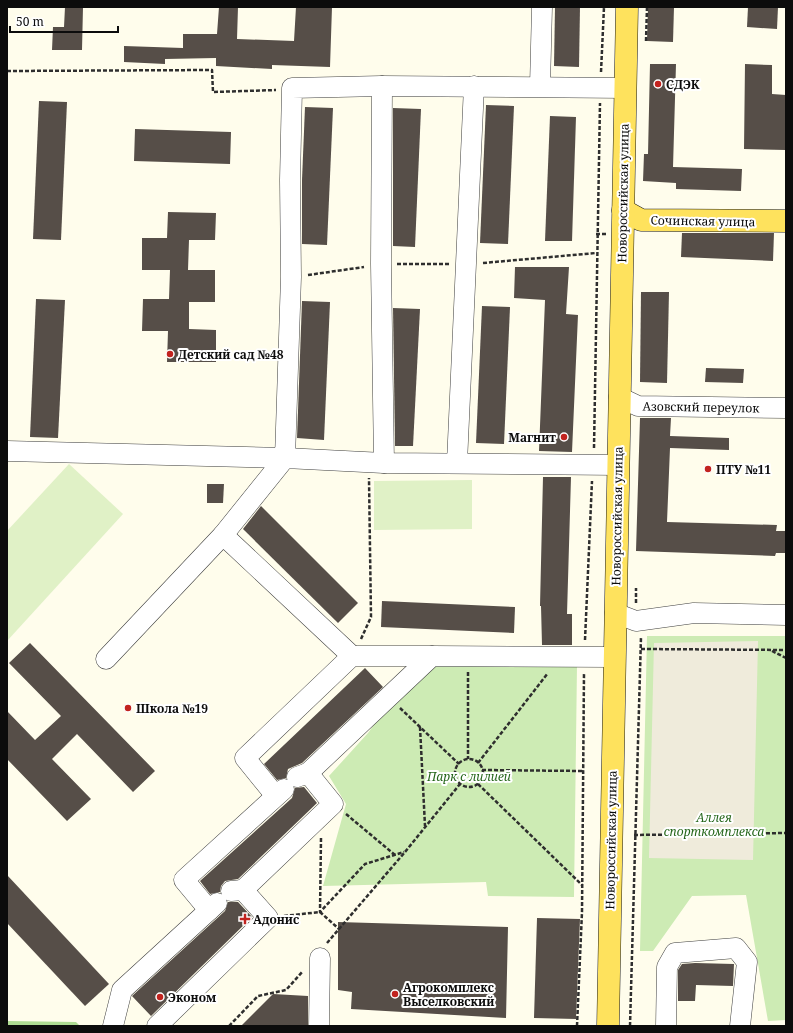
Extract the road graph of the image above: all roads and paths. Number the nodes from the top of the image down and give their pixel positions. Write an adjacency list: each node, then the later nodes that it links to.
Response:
1 (542, 7): 6 (lane)
2 (627, 7): 8 (main road, Новороссийская улица)
3 (7, 71): 7 (path)
4 (382, 86): 5 (lane); 7 (lane); 12 (lane)
5 (474, 86): 6 (lane); 13 (lane)
6 (540, 86): 8 (lane)
7 (292, 88): 14 (lane)
8 (626, 88): 9 (main road, Новороссийская улица)
9 (623, 210): 10 (main road, Сочинская улица); 15 (main road, Новороссийская улица)
10 (786, 221)
11 (596, 253): 13 (path)
12 (381, 264): 13 (path); 14 (path); 19 (lane)
13 (466, 264): 20 (lane)
14 (291, 277): 18 (lane)
15 (619, 397): 16 (lane, Азовский переулок); 21 (main road, Новороссийская улица)
16 (786, 408)
17 (7, 450): 18 (lane)
18 (285, 458): 19 (lane); 22 (lane)
19 (376, 462): 20 (lane); 30 (path)
20 (457, 463): 21 (lane)
21 (618, 465): 23 (main road, Новороссийская улица)
22 (223, 535): 30 (lane); 35 (lane)
23 (615, 613): 24 (lane); 33 (main road, Новороссийская улица)
24 (786, 615)
25 (642, 634): 26 (path)
26 (641, 649): 27 (path); 49 (path)
27 (771, 650): 28 (path); 34 (path)
28 (786, 650)
29 (468, 655): 31 (lane); 32 (lane); 38 (path)
30 (352, 656): 31 (lane); 43 (lane)
31 (432, 656): 36 (lane)
32 (561, 657): 33 (lane); 39 (path)
33 (613, 657): 64 (main road, Новороссийская улица)
34 (786, 658)
35 (106, 659)
36 (388, 696): 37 (path); 43 (lane)
37 (420, 727): 40 (path); 47 (path)
38 (468, 759): 39 (path); 40 (path)
39 (478, 763): 41 (path)
40 (459, 764): 44 (path)
41 (482, 770): 42 (path); 45 (path)
42 (583, 771)
43 (291, 784): 46 (lane); 53 (lane)
44 (460, 784): 45 (path); 47 (path)
45 (478, 784): 52 (path)
46 (327, 810): 51 (path); 53 (lane); 54 (path)
47 (425, 827): 50 (path)
48 (786, 833): 49 (path)
49 (634, 835): 65 (path)
50 (405, 852): 51 (path); 57 (path)
51 (395, 855): 54 (path)
52 (582, 885)
53 (225, 899): 56 (lane); 59 (lane)
54 (320, 912): 56 (path); 57 (path)
55 (582, 912): 63 (path)
56 (268, 918): 60 (lane)
57 (339, 929): 58 (path)
58 (316, 957): 61 (path); 62 (lane)
59 (118, 1025)
60 (157, 1026)
61 (229, 1026)
62 (319, 1026)
63 (577, 1026)
64 (608, 1026)
65 (630, 1026)
66 (666, 1026): 67 (lane)
67 (740, 1026)

